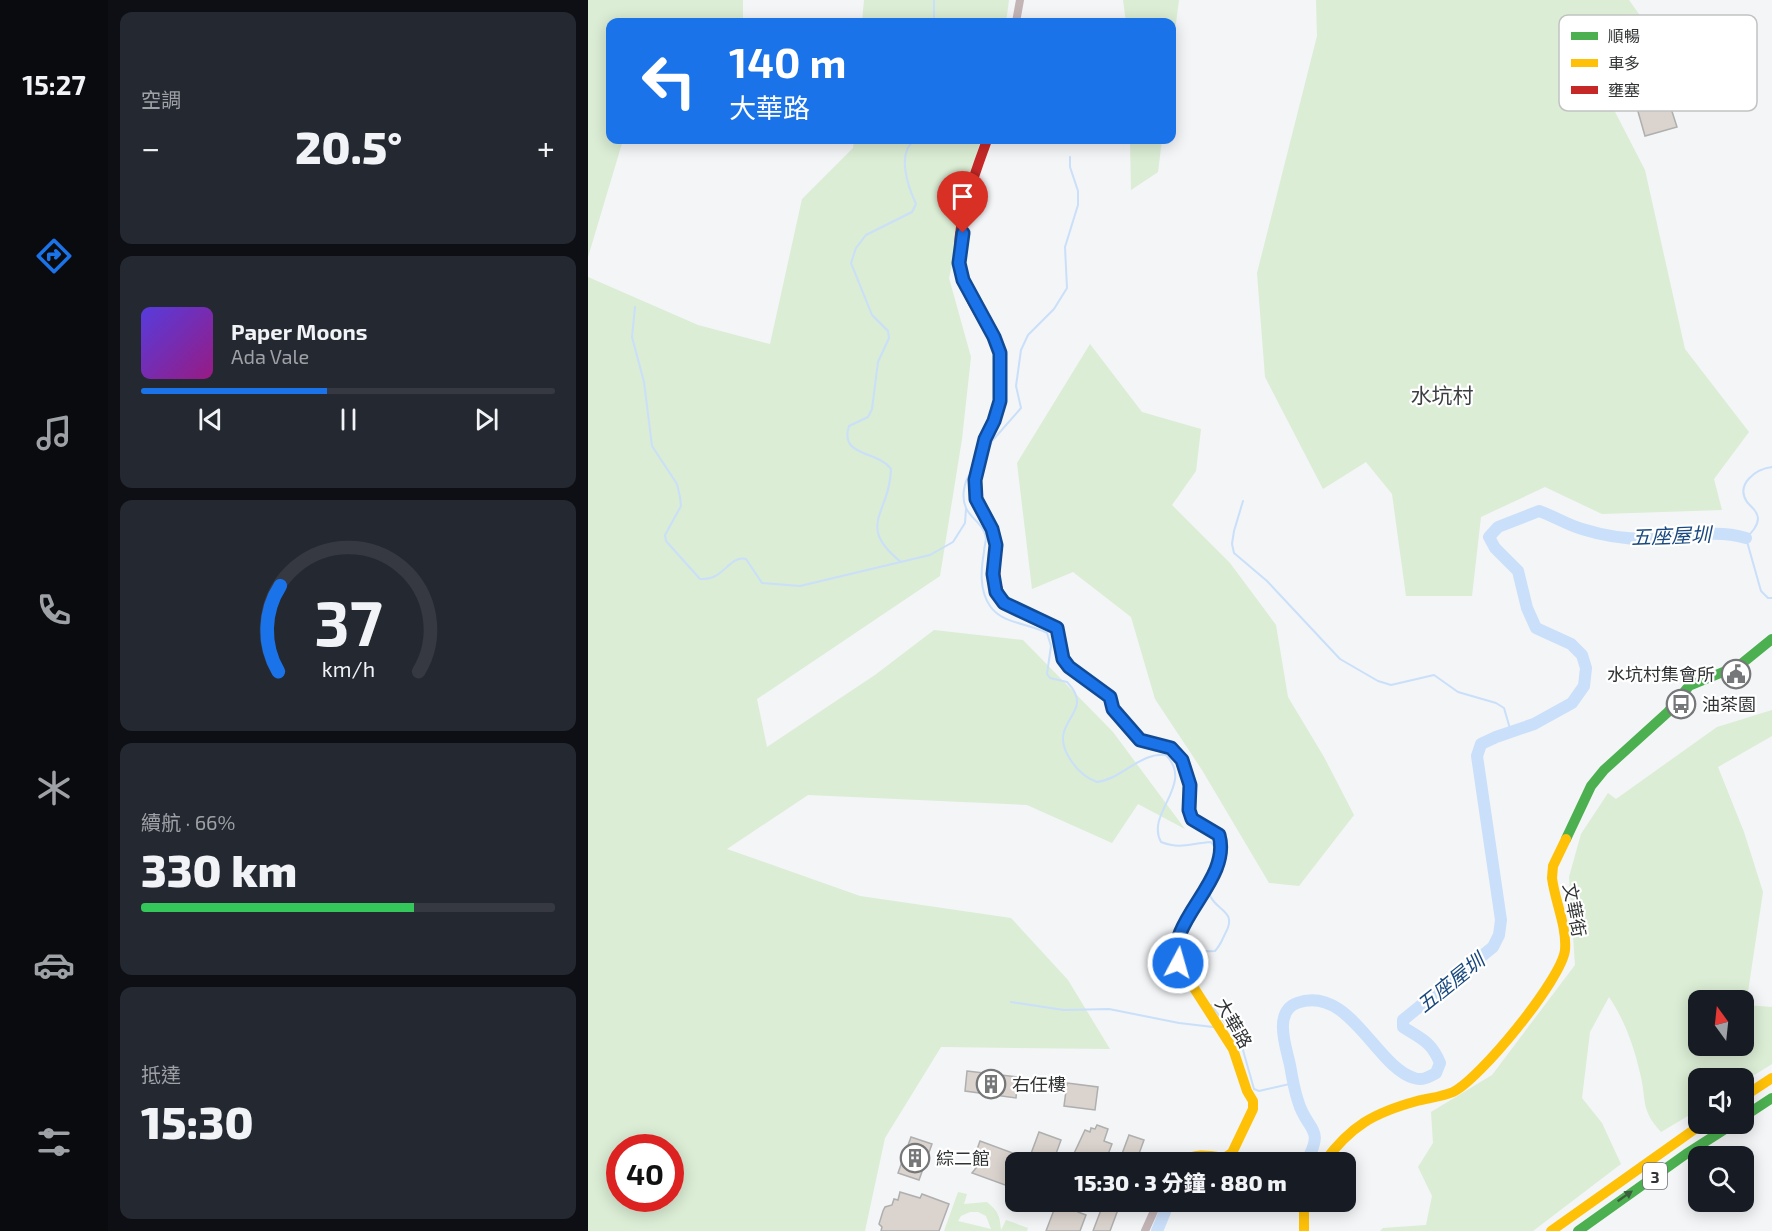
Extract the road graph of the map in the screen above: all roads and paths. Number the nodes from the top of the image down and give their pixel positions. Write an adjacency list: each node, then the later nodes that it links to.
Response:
1 (1020, 0): 2 (street)
2 (1017, 18)
3 (986, 144): 11 (main road, 大華路)
4 (1772, 639): 12 (main road, 文華街)
5 (1772, 1078): 6 (main road)
6 (1754, 1090)
7 (1772, 1098): 8 (main road)
8 (1754, 1110)
9 (1688, 1134): 17 (main road, 3)
10 (1717, 1134): 18 (main road, 3, one-way to 10)
11 (1232, 1152)
12 (1331, 1152)
13 (1154, 1212): 15 (street)
14 (1304, 1212): 16 (main road)
15 (1145, 1231)
16 (1304, 1231)
17 (1551, 1231)
18 (1578, 1231)

